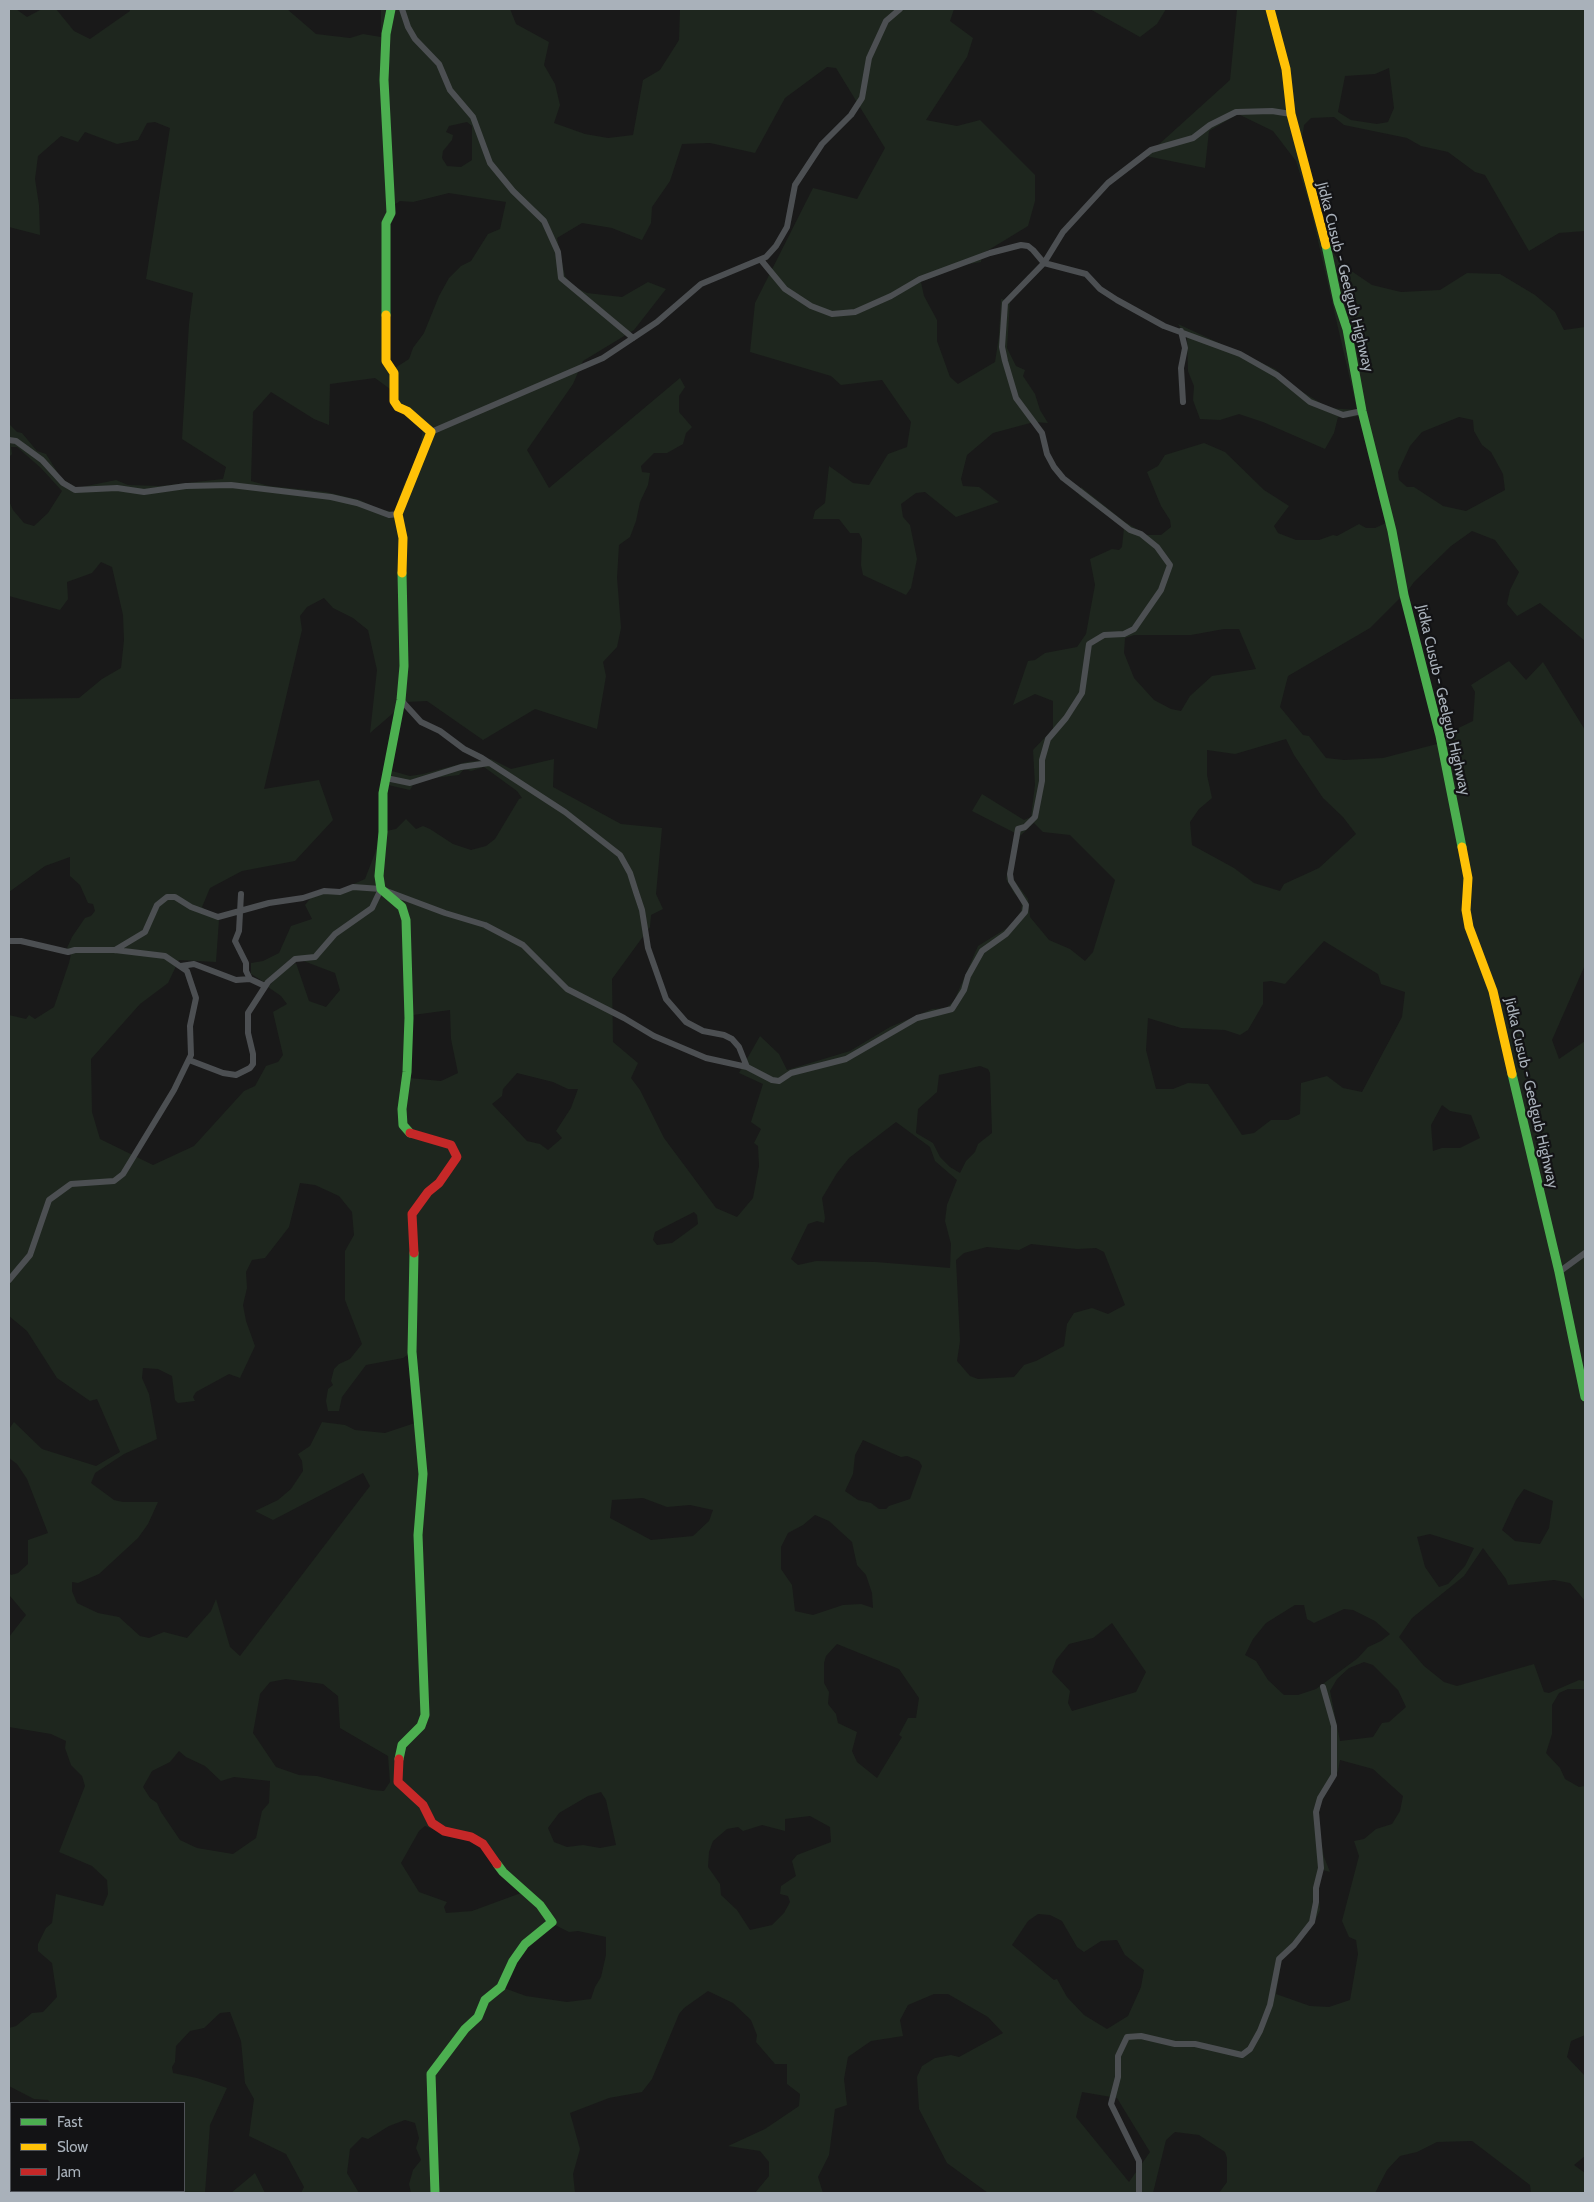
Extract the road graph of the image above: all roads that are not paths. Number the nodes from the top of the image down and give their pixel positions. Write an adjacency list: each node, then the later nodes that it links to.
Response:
1 (391, 9): 12 (street)
2 (402, 9): 9 (street)
3 (900, 9): 6 (street)
4 (1270, 9): 5 (street, Jidka Cusub - Geelgub Highway)
5 (1292, 114): 7 (street); 11 (street, Jidka Cusub - Geelgub Highway)
6 (761, 260): 7 (street); 9 (street)
7 (1044, 263): 8 (street); 27 (street)
8 (1181, 331): 10 (street); 11 (street)
9 (633, 338): 12 (street)
10 (1183, 402)
11 (1362, 411): 29 (street, Jidka Cusub - Geelgub Highway)
12 (430, 432): 14 (street)
13 (9, 440): 14 (street)
14 (398, 514): 15 (street)
15 (401, 700): 16 (street); 17 (street)
16 (489, 764): 17 (street); 27 (street)
17 (386, 778): 18 (street)
18 (381, 890): 20 (street); 25 (street); 27 (street); 33 (street)
19 (241, 894): 20 (street)
20 (241, 909): 22 (street); 24 (street)
21 (9, 941): 22 (street)
22 (116, 950): 23 (street)
23 (181, 966): 24 (street); 26 (street)
24 (250, 979): 25 (street)
25 (265, 986): 26 (street)
26 (189, 1060): 30 (street)
27 (747, 1067)
28 (1585, 1253): 29 (street)
29 (1559, 1272): 31 (street, Jidka Cusub - Geelgub Highway)
30 (9, 1280)
31 (1585, 1397)
32 (1323, 1687): 34 (street)
33 (435, 2193)
34 (1139, 2193)

